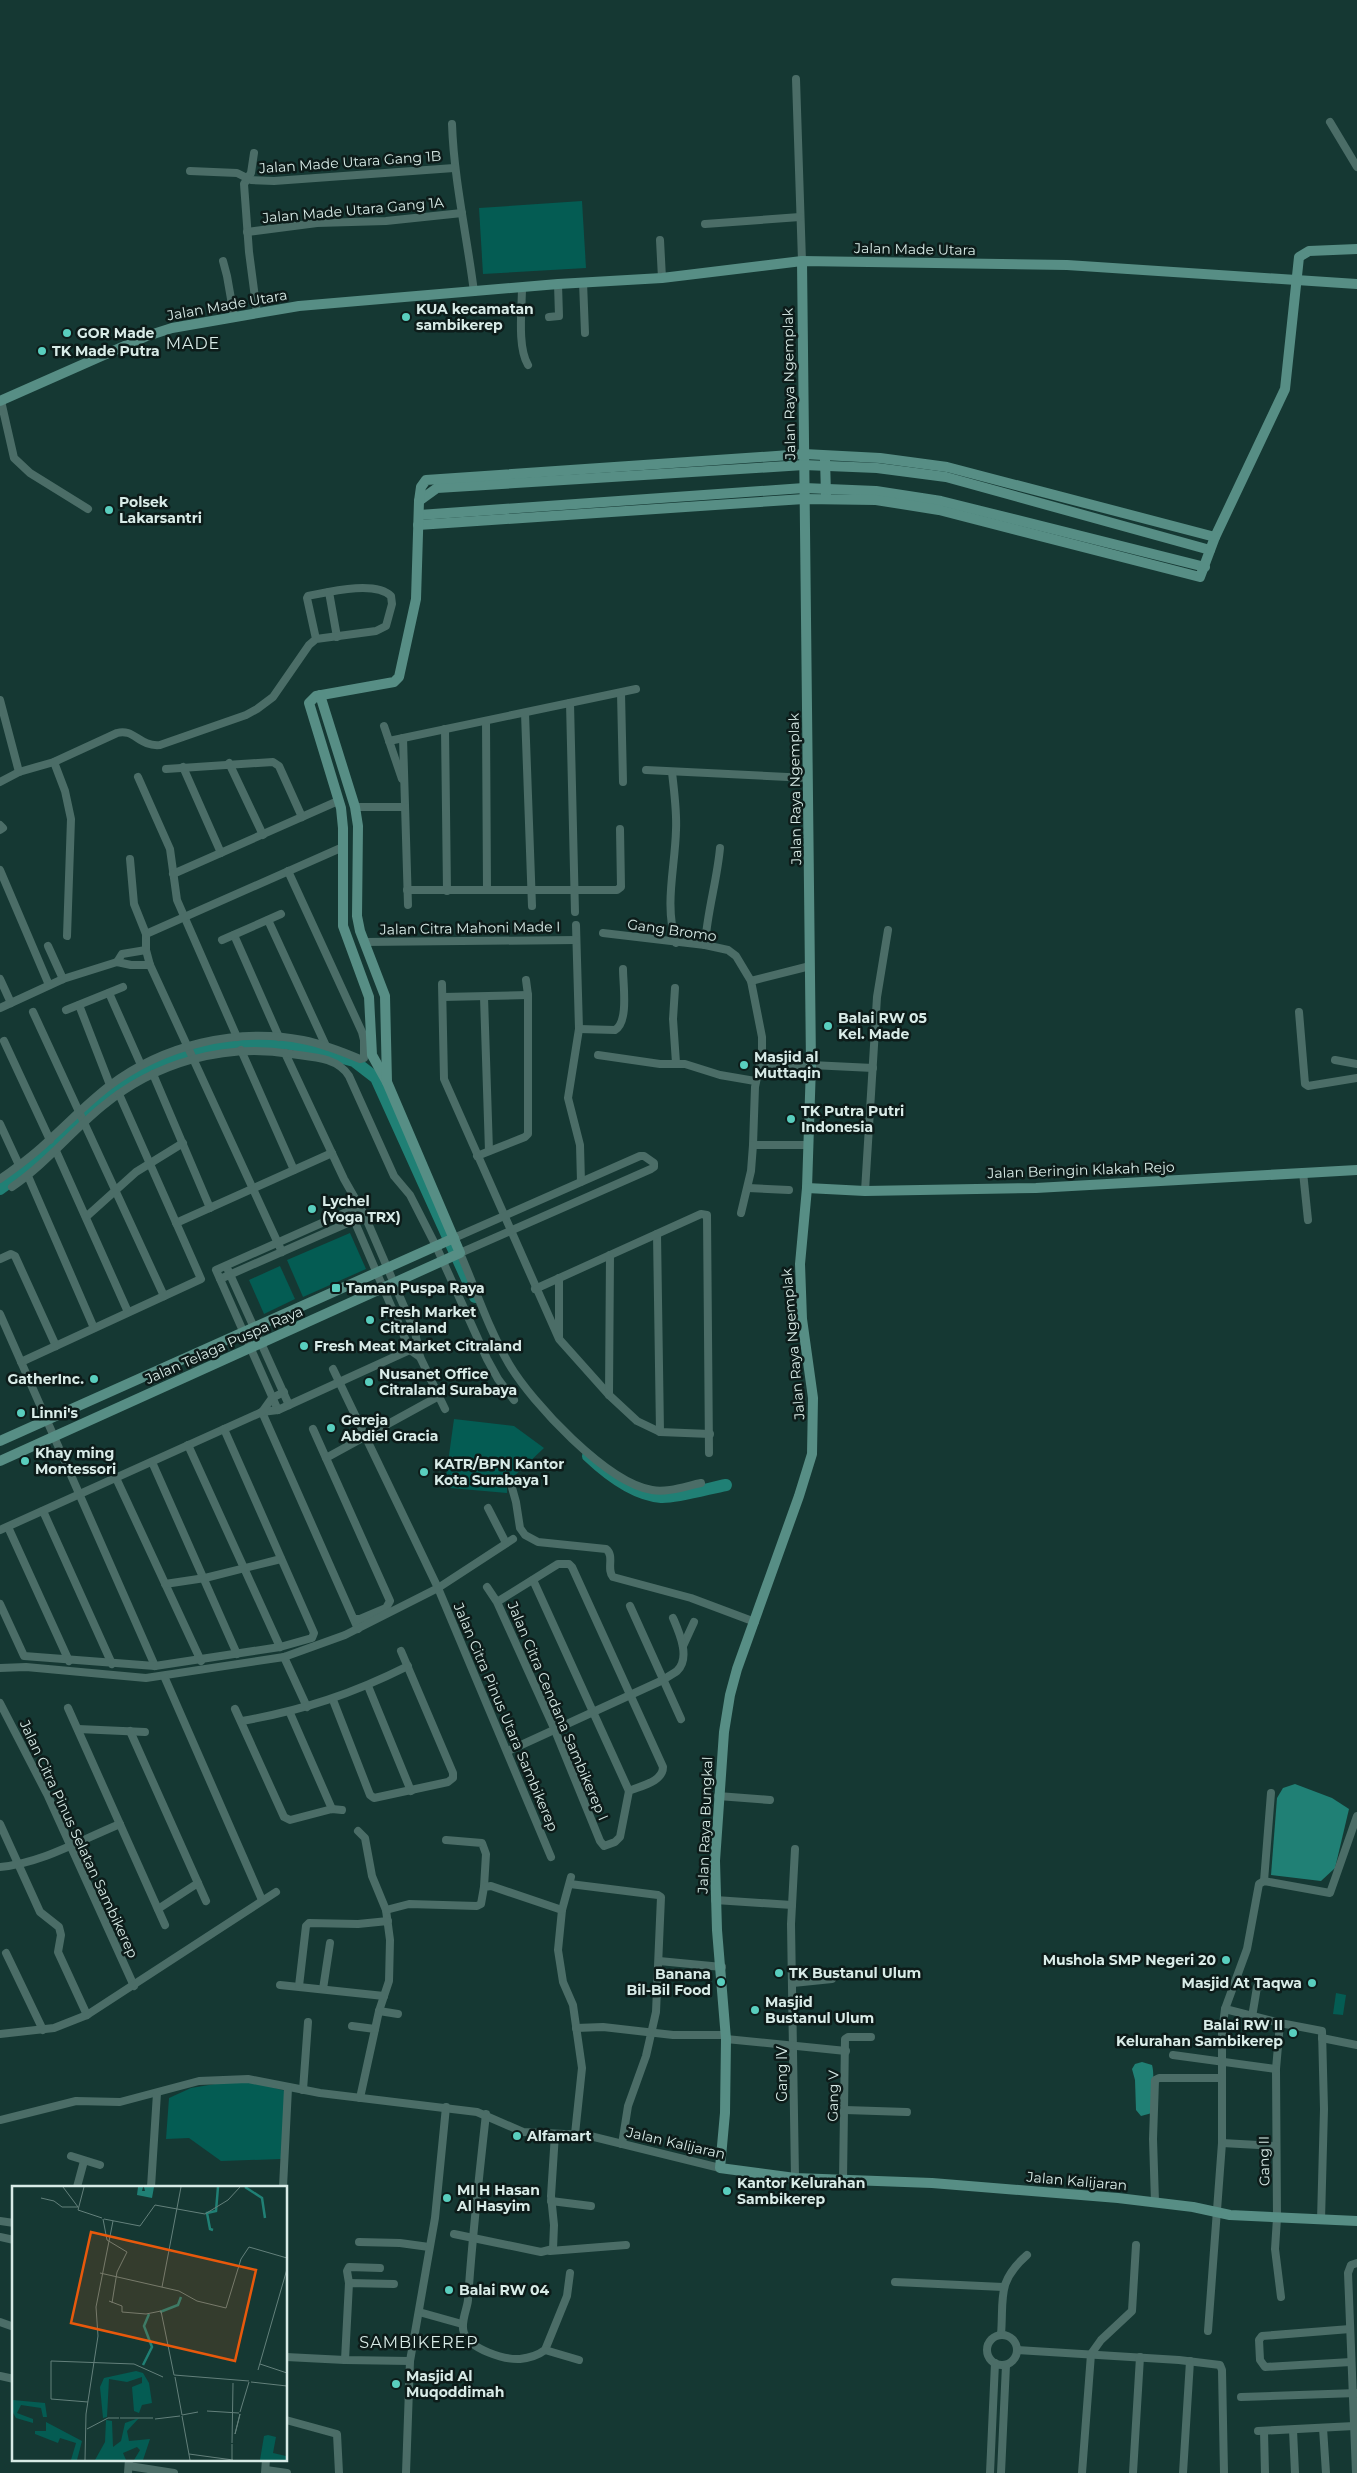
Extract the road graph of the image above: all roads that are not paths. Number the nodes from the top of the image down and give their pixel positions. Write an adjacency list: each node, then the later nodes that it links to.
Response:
1 (796, 79): 10 (street, Jalan Raya Ngemplak)
2 (1330, 122): 5 (street)
3 (452, 124): 6 (street)
4 (254, 153): 8 (street)
5 (1357, 167)
6 (454, 168): 8 (street, Jalan Made Utara Gang 1B); 9 (street)
7 (190, 171): 8 (street, Jalan Made Utara Gang 1B)
8 (247, 177): 12 (street)
9 (462, 213): 12 (street, Jalan Made Utara Gang 1A); 23 (street)
10 (800, 217): 11 (street); 16 (street, Jalan Raya Ngemplak)
11 (705, 224)
12 (247, 232): 24 (street)
13 (660, 240): 17 (street)
14 (1357, 249): 18 (main road)
15 (222, 261): 25 (street)
16 (802, 261): 17 (main road, Jalan Made Utara); 18 (main road, Jalan Made Utara); 31 (main road, Jalan Raya Ngemplak)
17 (662, 278): 19 (main road, Jalan Made Utara)
18 (1295, 281): 21 (main road, Jalan Made Utara); 39 (main road)
19 (583, 282): 20 (main road, Jalan Made Utara); 27 (street)
20 (558, 284): 22 (main road, Jalan Made Utara); 26 (street)
21 (1357, 284)
22 (522, 287): 23 (main road, Jalan Made Utara); 28 (street)
23 (474, 292): 24 (main road, Jalan Made Utara)
24 (257, 313): 25 (main road, Jalan Made Utara)
25 (234, 316): 29 (main road, Jalan Made Utara)
26 (549, 317)
27 (585, 333)
28 (528, 365)
29 (0, 401): 37 (street)
30 (825, 454): 31 (main road); 32 (main road); 39 (main road)
31 (804, 460): 32 (main road); 33 (main road, Jalan Raya Ngemplak); 36 (main road); 36 (main road)
32 (825, 466): 34 (main road); 40 (main road)
33 (804, 488): 34 (main road); 35 (main road, Jalan Raya Ngemplak); 38 (main road)
34 (826, 493): 35 (main road); 40 (main road)
35 (804, 499): 38 (main road); 63 (main road, Jalan Raya Ngemplak)
36 (419, 501): 38 (main road)
37 (88, 508)
38 (419, 520): 46 (main road)
39 (1215, 537): 40 (main road)
40 (1210, 550)
41 (329, 592): 42 (street); 42 (street); 43 (street)
42 (337, 637): 43 (street)
43 (316, 638): 55 (street)
44 (636, 689): 45 (street)
45 (621, 692): 48 (street); 65 (street)
46 (320, 695): 67 (main road); 68 (main road)
47 (0, 700): 60 (street)
48 (570, 703): 49 (street); 86 (street)
49 (525, 713): 50 (street); 85 (street)
50 (486, 721): 52 (street); 83 (street)
51 (384, 726): 54 (street)
52 (445, 730): 53 (street); 84 (street)
53 (404, 738): 54 (street); 66 (street)
54 (389, 741): 66 (street)
55 (54, 762): 60 (street); 98 (street)
56 (229, 763): 57 (street); 70 (street); 74 (street)
57 (183, 767): 58 (street); 77 (street)
58 (166, 769)
59 (646, 770): 61 (street)
60 (19, 772): 64 (street)
61 (672, 772): 63 (street); 102 (street)
62 (138, 777): 81 (street)
63 (808, 778): 108 (main road, Jalan Raya Ngemplak)
64 (0, 782)
65 (623, 782)
66 (405, 786): 69 (street)
67 (338, 801): 70 (street); 75 (main road)
68 (355, 807): 69 (street); 101 (main road)
69 (405, 807): 82 (street)
70 (302, 817): 74 (street)
71 (0, 826): 73 (street)
72 (620, 829): 86 (street)
73 (0, 830)
74 (263, 835): 77 (street)
75 (343, 847): 80 (street); 139 (main road)
76 (720, 848): 103 (street)
77 (221, 853): 81 (street)
78 (130, 859): 96 (street)
79 (0, 870): 115 (street)
80 (288, 870): 91 (street); 133 (street)
81 (173, 874): 91 (street)
82 (407, 890): 84 (street); 87 (street)
83 (487, 890): 84 (street); 85 (street)
84 (447, 891)
85 (531, 891): 86 (street); 88 (street)
86 (574, 891): 89 (street)
87 (408, 905)
88 (532, 906)
89 (574, 912)
90 (281, 914): 92 (street)
91 (184, 917): 96 (street); 130 (street)
92 (268, 920): 97 (street); 133 (street)
93 (576, 925): 100 (street)
94 (888, 930): 146 (street)
95 (603, 933): 102 (street, Gang Bromo)
96 (146, 934): 105 (street)
97 (234, 935): 99 (street); 131 (street)
98 (67, 936)
99 (222, 940)
100 (576, 940): 101 (street, Jalan Citra Mahoni Made I); 128 (street)
101 (364, 942): 138 (main road)
102 (676, 942): 103 (street, Gang Bromo)
103 (705, 945): 113 (street, Gang Bromo)
104 (48, 946): 111 (street)
105 (146, 950): 106 (street); 107 (street)
106 (116, 962): 107 (street); 111 (street)
107 (150, 965): 135 (street)
108 (810, 966): 113 (street); 144 (main road, Jalan Raya Ngemplak)
109 (623, 969): 128 (street)
110 (0, 979): 122 (street)
111 (63, 979): 115 (street)
112 (526, 980): 119 (street)
113 (751, 980): 145 (street)
114 (442, 984): 121 (street)
115 (49, 985): 122 (street)
116 (123, 987): 118 (street)
117 (675, 988): 141 (street)
118 (109, 993): 123 (street); 143 (street)
119 (528, 995): 120 (street); 160 (street)
120 (484, 996): 121 (street); 160 (street)
121 (443, 997): 162 (street)
122 (11, 1003): 124 (street)
123 (80, 1005): 125 (street); 151 (street)
124 (0, 1008)
125 (66, 1010)
126 (33, 1012): 153 (street)
127 (1298, 1012): 148 (street)
128 (579, 1029): 170 (street)
129 (12, 1037): 132 (street)
130 (237, 1037): 131 (street); 135 (street)
131 (279, 1037): 133 (street)
132 (2, 1042): 155 (street)
133 (326, 1046)
134 (241, 1050): 135 (street); 136 (street); 165 (street)
135 (191, 1053): 143 (street); 147 (street); 175 (street)
136 (285, 1053): 161 (street); 193 (street)
137 (598, 1055): 141 (street)
138 (385, 1058): 139 (main road); 150 (main road)
139 (374, 1060): 150 (main road)
140 (1336, 1060): 142 (street)
141 (676, 1063): 149 (street)
142 (1357, 1064)
143 (141, 1065): 151 (street)
144 (811, 1065): 145 (street); 146 (street); 158 (main road, Jalan Raya Ngemplak)
145 (760, 1066): 149 (street)
146 (873, 1068): 177 (street)
147 (153, 1074): 152 (street); 156 (street)
148 (1357, 1078)
149 (755, 1081): 157 (street)
150 (387, 1082): 191 (main road)
151 (110, 1085): 153 (street)
152 (119, 1094): 153 (street); 163 (street)
153 (82, 1117): 155 (street); 159 (street); 174 (street)
154 (0, 1124): 164 (street)
155 (50, 1140): 164 (street)
156 (182, 1143): 163 (street); 180 (street)
157 (753, 1145): 158 (street); 172 (street)
158 (808, 1145): 173 (main road, Jalan Raya Ngemplak)
159 (56, 1151): 168 (street); 185 (street)
160 (489, 1151): 162 (street)
161 (332, 1153): 165 (street); 178 (street)
162 (477, 1156): 184 (street)
163 (150, 1163): 174 (street); 188 (street)
164 (19, 1165): 169 (street)
165 (294, 1170): 175 (street)
166 (1357, 1170): 167 (main road, Jalan Beringin Klakah Rejo)
167 (1304, 1172): 177 (main road, Jalan Beringin Klakah Rejo); 187 (street)
168 (28, 1176): 171 (street); 212 (street)
169 (0, 1179)
170 (582, 1182): 184 (street); 189 (street)
171 (12, 1187)
172 (748, 1188): 176 (street); 182 (street)
173 (807, 1188): 177 (main road, Jalan Beringin Klakah Rejo); 252 (main road, Jalan Raya Ngemplak)
174 (116, 1189): 185 (street); 208 (street)
175 (253, 1189): 180 (street); 192 (street)
176 (788, 1190)
177 (865, 1191)
178 (352, 1197): 179 (street); 181 (street)
179 (360, 1206): 181 (street); 183 (street)
180 (210, 1208): 188 (street)
181 (350, 1210): 186 (street); 192 (street)
182 (740, 1213)
183 (365, 1216): 186 (street); 200 (street)
184 (504, 1216): 189 (street); 191 (street)
185 (86, 1217): 209 (street)
186 (354, 1220): 194 (street); 201 (street)
187 (1308, 1220)
188 (176, 1223): 208 (street)
189 (511, 1233): 195 (street); 207 (street)
190 (657, 1234): 196 (street); 238 (street); 239 (street)
191 (452, 1239): 193 (main road, Jalan Telaga Puspa Raya); 195 (main road)
192 (278, 1243): 194 (street); 199 (street)
193 (437, 1246): 198 (street); 200 (main road, Jalan Telaga Puspa Raya)
194 (282, 1252): 202 (street)
195 (458, 1254): 198 (main road, Jalan Telaga Puspa Raya); 250 (street)
196 (610, 1255): 203 (street); 228 (street)
197 (0, 1259): 218 (street)
198 (443, 1261): 205 (main road, Jalan Telaga Puspa Raya); 230 (street)
199 (226, 1266): 202 (street); 204 (street)
200 (388, 1268): 201 (main road, Jalan Telaga Puspa Raya); 205 (street)
201 (376, 1273): 206 (street); 211 (main road, Jalan Telaga Puspa Raya)
202 (230, 1274): 204 (street); 211 (street)
203 (560, 1278): 207 (street); 216 (street)
204 (220, 1279): 213 (street)
205 (394, 1283): 206 (main road, Jalan Telaga Puspa Raya); 214 (street)
206 (383, 1288): 215 (street); 217 (main road, Jalan Telaga Puspa Raya)
207 (535, 1289): 216 (street)
208 (164, 1296): 209 (street)
209 (128, 1312): 212 (street)
210 (0, 1314): 223 (street)
211 (254, 1327): 213 (main road, Jalan Telaga Puspa Raya); 217 (street)
212 (94, 1328): 218 (street)
213 (243, 1332): 220 (street); 235 (main road, Jalan Telaga Puspa Raya)
214 (415, 1332): 215 (street); 219 (street)
215 (404, 1337): 221 (street)
216 (559, 1339): 228 (street)
217 (261, 1343): 220 (main road, Jalan Telaga Puspa Raya); 226 (street)
218 (56, 1346): 223 (street)
219 (419, 1346): 221 (street); 222 (street)
220 (250, 1348): 229 (street); 240 (main road, Jalan Telaga Puspa Raya)
221 (410, 1350): 222 (street); 225 (street)
222 (420, 1357): 227 (street)
223 (21, 1362): 235 (street)
224 (333, 1369): 225 (street, Jalan Citra Pinus Utara Sambikerep)
225 (339, 1382): 231 (street); 241 (street, Jalan Citra Pinus Utara Sambikerep)
226 (284, 1392): 229 (street); 231 (street)
227 (439, 1396): 232 (street); 241 (street)
228 (609, 1396): 238 (street)
229 (272, 1398): 233 (street); 234 (street)
230 (514, 1400)
231 (289, 1405): 233 (street)
232 (445, 1409)
233 (278, 1410): 234 (street)
234 (262, 1412): 236 (street); 269 (street)
235 (47, 1420): 240 (street); 242 (main road, Jalan Telaga Puspa Raya)
236 (224, 1429): 243 (street); 258 (street)
237 (313, 1429): 245 (street)
238 (660, 1432): 239 (street)
239 (710, 1434): 244 (street)
240 (54, 1437): 246 (main road, Jalan Telaga Puspa Raya); 251 (street)
241 (366, 1437): 245 (street); 264 (street, Jalan Citra Pinus Utara Sambikerep)
242 (0, 1441)
243 (188, 1446): 247 (street); 259 (street)
244 (709, 1453)
245 (326, 1458): 269 (street)
246 (0, 1461)
247 (152, 1462): 248 (street); 260 (street)
248 (116, 1478): 251 (street); 262 (street)
249 (510, 1484): 271 (street)
250 (701, 1484)
251 (79, 1495): 254 (street); 281 (street)
252 (799, 1496): 271 (main road, Jalan Raya Bungkal)
253 (488, 1508): 257 (street)
254 (43, 1511): 255 (street); 280 (street)
255 (4, 1529): 278 (street)
256 (513, 1538): 257 (street)
257 (506, 1543): 264 (street)
258 (281, 1559): 259 (street); 274 (street)
259 (245, 1569): 260 (street); 274 (street)
260 (205, 1578): 262 (street); 276 (street)
261 (533, 1580): 265 (street); 287 (street); 293 (street)
262 (165, 1584): 279 (street)
263 (488, 1587): 265 (street, Jalan Citra Cendana Sambikerep I)
264 (438, 1588): 272 (street); 301 (street, Jalan Citra Pinus Utara Sambikerep)
265 (497, 1602): 297 (street, Jalan Citra Cendana Sambikerep I)
266 (0, 1604): 278 (street)
267 (630, 1606): 285 (street)
268 (673, 1618): 273 (street)
269 (355, 1619): 272 (street)
270 (694, 1622): 273 (street)
271 (754, 1622): 305 (main road, Jalan Raya Bungkal)
272 (358, 1629): 277 (street)
273 (684, 1646): 285 (street)
274 (280, 1647): 276 (street)
275 (401, 1650): 282 (street)
276 (236, 1654): 279 (street)
277 (284, 1657): 284 (street); 290 (street)
278 (69, 1661): 280 (street)
279 (201, 1661): 281 (street)
280 (112, 1664): 281 (street)
281 (155, 1666)
282 (408, 1666): 286 (street); 302 (street)
283 (0, 1668): 284 (street)
284 (164, 1676): 323 (street)
285 (663, 1680): 287 (street); 295 (street)
286 (368, 1686): 288 (street); 302 (street)
287 (629, 1694): 293 (street); 303 (street)
288 (333, 1700): 290 (street); 302 (street)
289 (0, 1703): 314 (street, Jalan Citra Pinus Selatan Sambikerep)
290 (307, 1707): 294 (street)
291 (68, 1708): 298 (street)
292 (235, 1709): 296 (street)
293 (593, 1711): 297 (street); 303 (street)
294 (290, 1713): 296 (street); 307 (street)
295 (681, 1719)
296 (242, 1722): 307 (street)
297 (554, 1728): 301 (street); 303 (street, Jalan Citra Cendana Sambikerep I)
298 (78, 1729): 299 (street); 311 (street)
299 (130, 1731): 300 (street); 320 (street)
300 (145, 1732)
301 (508, 1751): 316 (street, Jalan Citra Pinus Utara Sambikerep)
302 (411, 1791)
303 (629, 1791)
304 (1271, 1793): 319 (street)
305 (718, 1796): 306 (street); 324 (main road, Jalan Raya Bungkal)
306 (770, 1800)
307 (332, 1809): 308 (street)
308 (342, 1810)
309 (1357, 1816): 319 (street)
310 (0, 1824): 317 (street)
311 (120, 1824): 314 (street); 327 (street)
312 (358, 1831): 328 (street)
313 (446, 1840): 321 (street)
314 (70, 1845): 317 (street); 340 (street, Jalan Citra Pinus Selatan Sambikerep)
315 (795, 1849): 326 (street, Gang IV)
316 (551, 1857)
317 (18, 1865): 318 (street); 347 (street)
318 (0, 1867)
319 (1264, 1881): 344 (street)
320 (198, 1883): 325 (street); 327 (street)
321 (484, 1886): 328 (street); 329 (street)
322 (276, 1892): 323 (street)
323 (262, 1900): 340 (street)
324 (715, 1900): 326 (street); 335 (main road, Jalan Raya Bungkal)
325 (206, 1901)
326 (792, 1905): 337 (street, Gang IV)
327 (158, 1909): 331 (street)
328 (386, 1910): 330 (street)
329 (562, 1910): 334 (street); 352 (street)
330 (388, 1921): 341 (street); 343 (street)
331 (165, 1925)
332 (330, 1943): 342 (street)
333 (6, 1953): 354 (street)
334 (659, 1961): 335 (street); 355 (street)
335 (722, 1966): 357 (main road, Jalan Raya Bungkal)
336 (832, 1979): 337 (street)
337 (793, 1983): 360 (street, Gang IV)
338 (280, 1985): 341 (street)
339 (1266, 1985): 348 (street)
340 (134, 1986): 347 (street)
341 (299, 1986): 342 (street)
342 (323, 1990): 343 (street)
343 (384, 1996): 345 (street)
344 (1225, 2009): 348 (street); 364 (street)
345 (379, 2011): 346 (street); 353 (street)
346 (398, 2014)
347 (87, 2015): 354 (street)
348 (1252, 2016): 350 (street)
349 (308, 2022): 368 (street)
350 (1280, 2023): 359 (street); 365 (street, Gang II)
351 (352, 2026): 353 (street)
352 (576, 2028): 355 (street); 377 (street)
353 (376, 2029): 370 (street)
354 (43, 2030): 356 (street)
355 (652, 2032): 357 (street); 379 (street)
356 (0, 2034)
357 (726, 2037): 360 (street); 384 (main road, Jalan Raya Bungkal)
358 (871, 2037): 362 (street, Gang V)
359 (1322, 2038): 361 (street); 395 (street)
360 (795, 2045): 362 (street); 385 (street, Gang IV)
361 (1357, 2045)
362 (846, 2051): 372 (street, Gang V)
363 (1173, 2055): 364 (street)
364 (1222, 2061): 365 (street); 366 (street)
365 (1276, 2069): 380 (street, Gang II)
366 (1222, 2078): 378 (street); 391 (street)
367 (288, 2088): 368 (street, Jalan Kalijaran); 369 (street, Jalan Kalijaran); 389 (street)
368 (303, 2090): 370 (street, Jalan Kalijaran)
369 (157, 2093): 375 (street, Jalan Kalijaran); 388 (street)
370 (360, 2098): 371 (street, Jalan Kalijaran)
371 (446, 2107): 374 (street, Jalan Kalijaran); 402 (street)
372 (845, 2110): 373 (street); 386 (street, Gang V)
373 (907, 2112)
374 (486, 2114): 376 (street, Jalan Kalijaran); 398 (street)
375 (0, 2120)
376 (554, 2134): 377 (street, Jalan Kalijaran); 390 (street)
377 (574, 2134): 379 (street, Jalan Kalijaran)
378 (1222, 2143): 380 (street); 393 (street)
379 (622, 2144): 384 (street, Jalan Kalijaran)
380 (1276, 2146): 394 (street, Gang II)
381 (71, 2156): 382 (street)
382 (84, 2160): 383 (street); 387 (street)
383 (100, 2165)
384 (720, 2168): 385 (main road, Jalan Kalijaran)
385 (795, 2178): 386 (main road, Jalan Kalijaran)
386 (843, 2180): 391 (main road, Jalan Kalijaran)
387 (77, 2186)
388 (151, 2186)
389 (283, 2186)
390 (551, 2201): 392 (street); 403 (street)
391 (1155, 2202): 393 (main road, Jalan Kalijaran)
392 (591, 2206)
393 (1216, 2212): 394 (main road, Jalan Kalijaran); 418 (street)
394 (1277, 2218): 395 (main road, Jalan Kalijaran); 412 (street, Gang II)
395 (1321, 2220): 396 (main road, Jalan Kalijaran)
396 (1357, 2221)
397 (454, 2234): 398 (street)
398 (472, 2240): 403 (street); 415 (street)
399 (358, 2242): 402 (street)
400 (626, 2245): 403 (street)
401 (1136, 2245): 422 (street)
402 (429, 2247): 413 (street)
403 (552, 2249)
404 (1027, 2255): 411 (street)
405 (1357, 2264): 417 (street)
406 (380, 2268): 409 (street)
407 (570, 2273): 420 (street)
408 (895, 2282): 411 (street)
409 (348, 2283): 410 (street); 425 (street)
410 (394, 2284)
411 (1003, 2287): 419 (street)
412 (1281, 2297)
413 (419, 2312): 415 (street); 427 (street)
414 (0, 2322): 416 (street)
415 (462, 2324): 420 (street)
416 (12, 2326)
417 (1350, 2329): 429 (street); 429 (street)
418 (1208, 2331)
419 (1001, 2335): 421 (street); 430 (street)
420 (545, 2350): 426 (street)
421 (1017, 2350): 422 (street); 431 (street)
422 (1091, 2354): 424 (street); 447 (street)
423 (288, 2357): 425 (street)
424 (1140, 2358): 428 (street); 448 (street)
425 (345, 2360): 427 (street)
426 (578, 2360)
427 (410, 2361): 444 (street)
428 (1190, 2361): 449 (street); 450 (street)
429 (1351, 2362): 432 (street)
430 (995, 2363): 431 (street); 445 (street)
431 (1006, 2365): 446 (street)
432 (1355, 2393): 433 (street); 435 (street)
433 (1241, 2397)
434 (288, 2421): 443 (street)
435 (1354, 2426): 436 (street); 438 (street)
436 (1323, 2428): 437 (street); 453 (street)
437 (1293, 2430): 451 (street); 452 (street)
438 (1356, 2452): 454 (street)
439 (129, 2466): 441 (street)
440 (265, 2471): 442 (street)
441 (174, 2473)
442 (287, 2473)
443 (339, 2473)
444 (406, 2473)
445 (990, 2473)
446 (1001, 2473)
447 (1082, 2473)
448 (1133, 2473)
449 (1183, 2473)
450 (1224, 2473)
451 (1265, 2473)
452 (1295, 2473)
453 (1326, 2473)
454 (1356, 2473)

